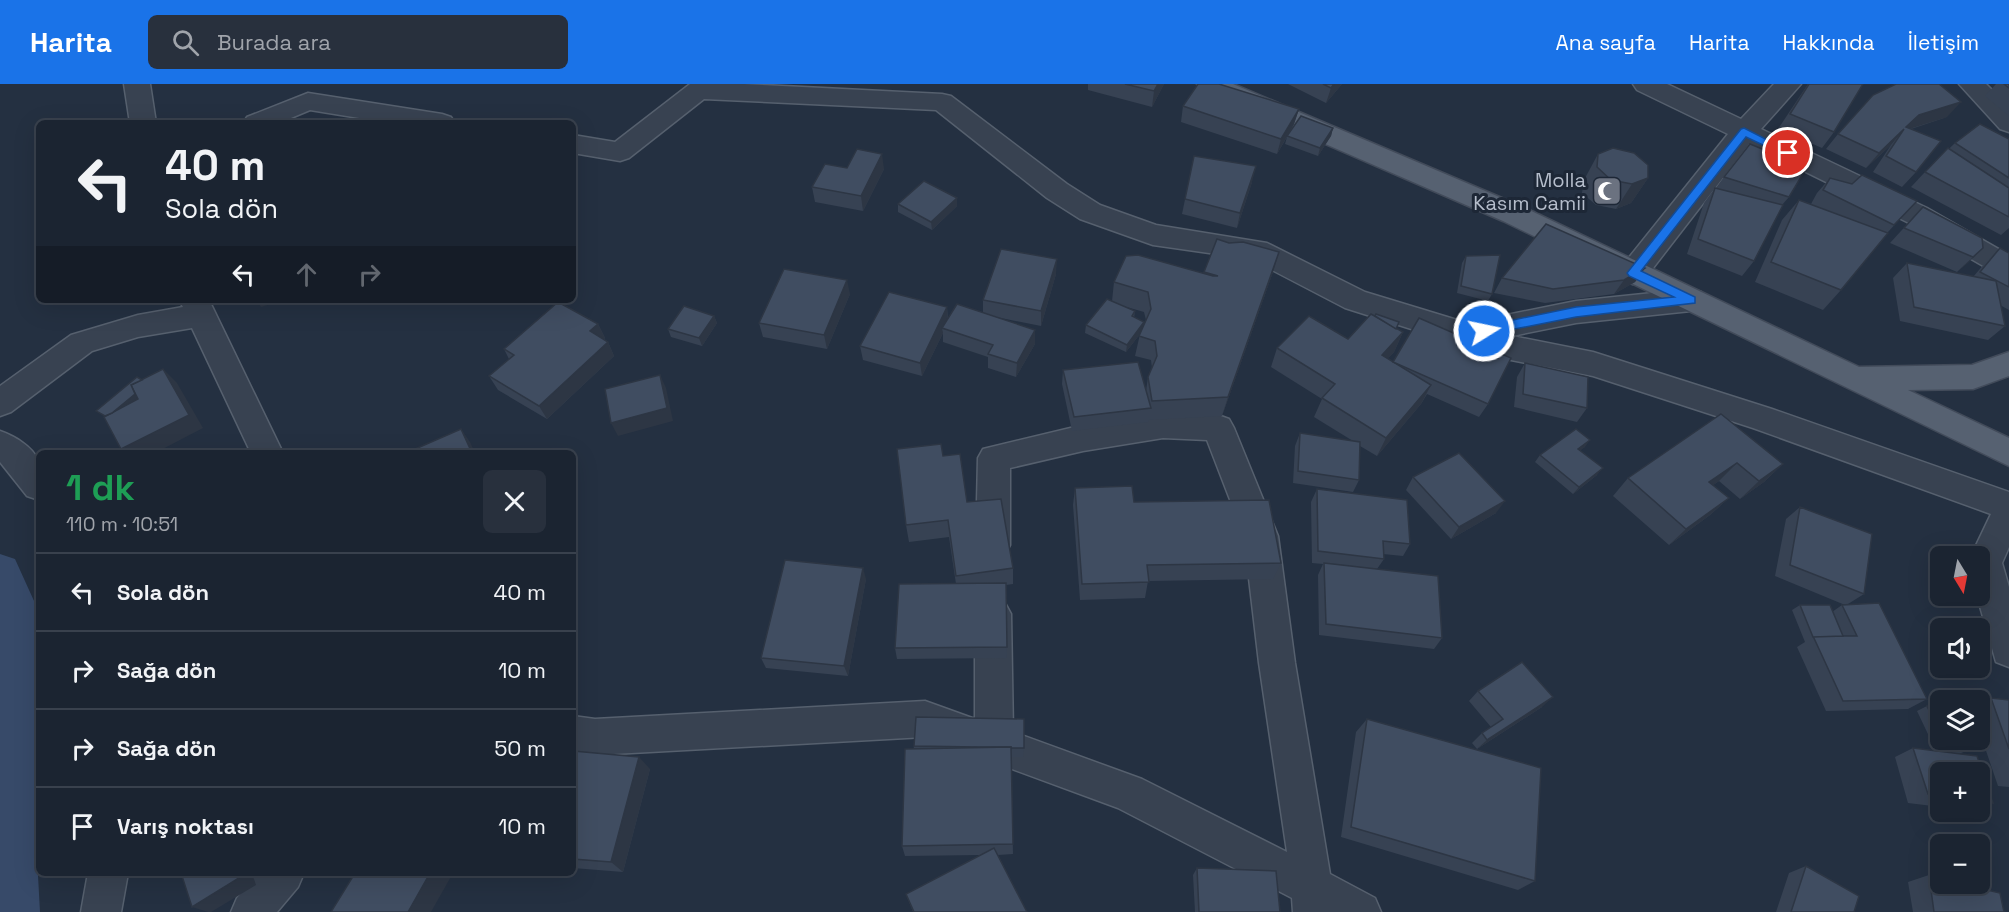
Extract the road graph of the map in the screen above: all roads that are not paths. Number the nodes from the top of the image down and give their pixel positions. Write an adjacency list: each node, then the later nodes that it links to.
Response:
1 (137, 84): 7 (street)
2 (1210, 84): 14 (main road)
3 (1646, 84): 11 (street)
4 (1788, 84): 11 (street)
5 (1972, 84): 10 (street)
6 (695, 87): 12 (street); 18 (street)
7 (143, 120)
8 (263, 120): 9 (street)
9 (424, 120)
10 (2009, 123)
11 (1744, 132): 13 (street); 14 (street)
12 (576, 145)
13 (2009, 268)
14 (1633, 273): 15 (main road)
15 (1691, 300): 17 (street); 21 (main road)
16 (198, 308): 22 (street); 24 (street)
17 (1576, 312): 18 (street); 19 (street)
18 (1465, 334): 19 (street)
19 (1551, 356): 27 (street)
20 (2009, 364): 21 (main road)
21 (1855, 380): 25 (main road)
22 (0, 403)
23 (0, 444): 26 (street)
24 (266, 450)
25 (2009, 453)
26 (36, 482)
27 (2009, 508): 28 (street)
28 (2009, 650)
29 (576, 734): 30 (street)
30 (994, 744): 33 (street); 33 (street)
31 (107, 876): 34 (street)
32 (281, 876): 35 (street)
33 (1312, 899): 36 (street)
34 (101, 912)
35 (251, 912)
36 (1361, 912)

